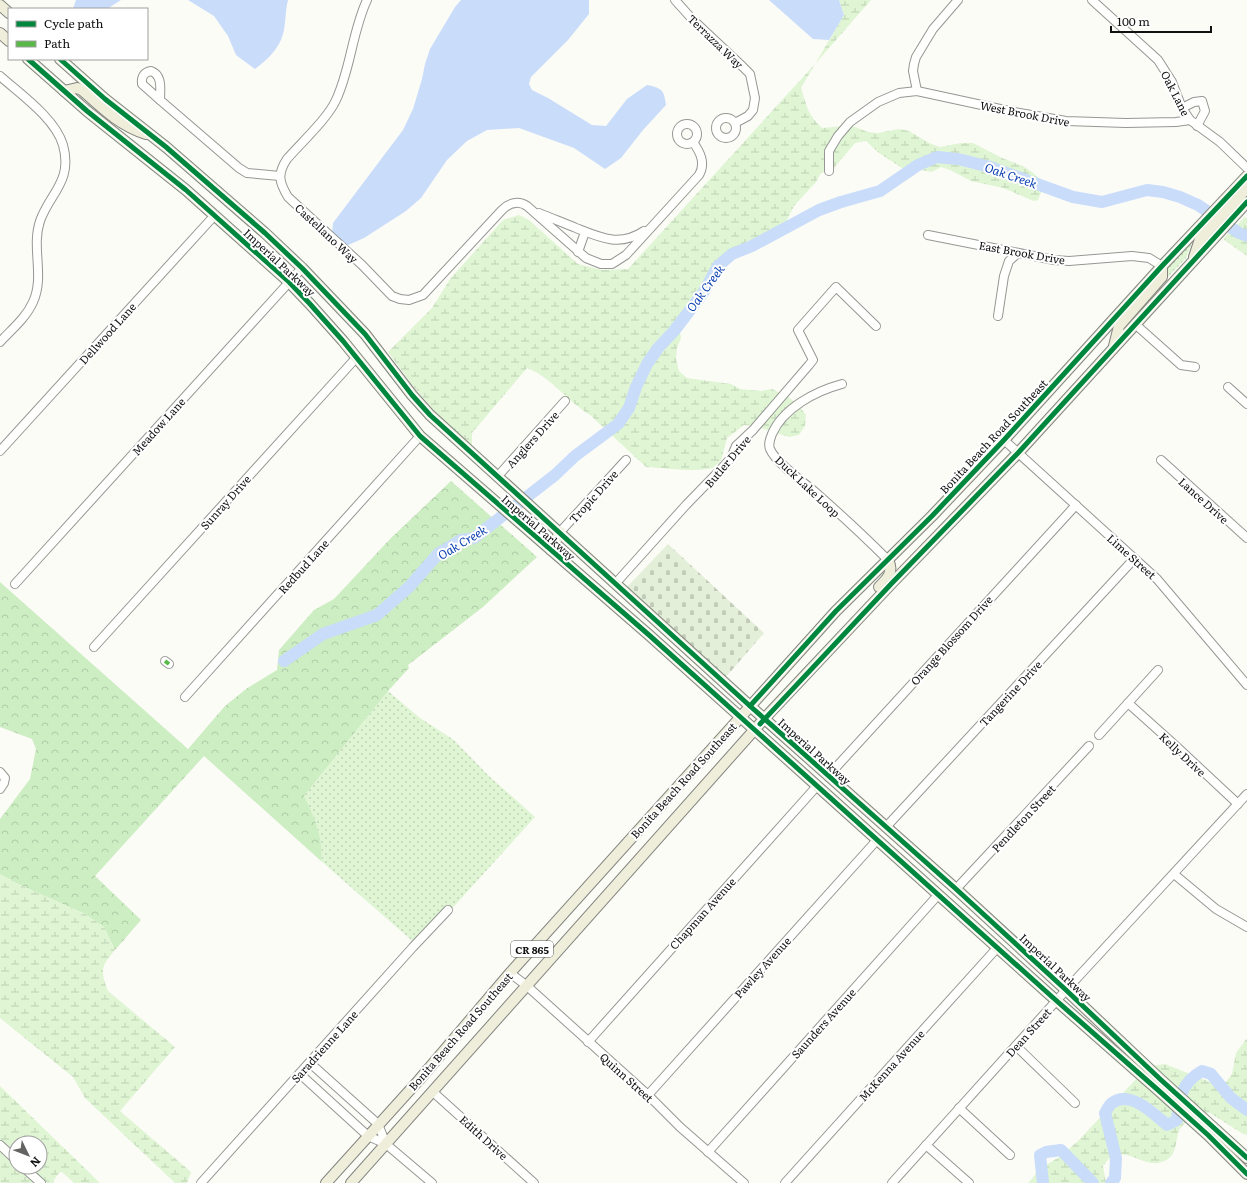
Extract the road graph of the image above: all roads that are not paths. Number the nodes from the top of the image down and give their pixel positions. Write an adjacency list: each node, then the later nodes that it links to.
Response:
1 (367, 0): 23 (street)
2 (675, 0): 17 (street, Terrazza Way)
3 (958, 0): 13 (street)
4 (1092, 0): 15 (street, Oak Lane)
5 (0, 5): 6 (main road)
6 (8, 13)
7 (0, 33): 8 (main road)
8 (8, 40)
9 (29, 60): 12 (main road, Imperial Parkway)
10 (61, 60): 19 (main road, Imperial Parkway)
11 (0, 76): 42 (street)
12 (64, 91): 19 (main road); 29 (main road, Imperial Parkway)
13 (917, 91): 16 (street, West Brook Drive); 22 (street, West Brook Drive)
14 (160, 100): 23 (street)
15 (1182, 108): 16 (street, Oak Lane); 18 (street)
16 (1190, 120): 18 (street)
17 (735, 123)
18 (1197, 126): 21 (street)
19 (152, 136): 37 (main road, Imperial Parkway)
20 (693, 142): 30 (street, Castellano Way)
21 (1247, 168)
22 (829, 171)
23 (280, 176): 28 (street, Castellano Way)
24 (1247, 176): 27 (main road, Bonita Beach Road Southeast / CR 865)
25 (1247, 188): 27 (main road)
26 (1247, 202): 27 (main road, Bonita Beach Road Southeast / CR 865)
27 (1231, 206): 31 (main road, Bonita Beach Road Southeast / CR 865); 31 (main road, Bonita Beach Road Southeast / CR 865)
28 (534, 211): 32 (street, Castellano Way); 34 (street, Castellano Way)
29 (214, 216): 38 (main road, Imperial Parkway); 52 (street, Dellwood Lane)
30 (652, 226): 32 (street, Castellano Way); 34 (street, Castellano Way)
31 (1210, 228): 36 (main road, Bonita Beach Road Southeast / CR 865); 40 (main road, Bonita Beach Road Southeast / CR 865)
32 (585, 232): 34 (street)
33 (928, 235): 35 (street, East Brook Drive)
34 (578, 252)
35 (1018, 253): 36 (street, East Brook Drive); 39 (street)
36 (1162, 266): 43 (main road); 51 (main road, Bonita Beach Road Southeast / CR 865)
37 (302, 268): 38 (street, Meadow Lane); 56 (main road, Imperial Parkway)
38 (289, 282): 44 (main road, Imperial Parkway); 64 (street, Meadow Lane)
39 (998, 316)
40 (1135, 324): 43 (main road, Bonita Beach Road Southeast / CR 865); 45 (street)
41 (876, 326): 65 (street, Butler Drive)
42 (0, 342)
43 (1114, 348): 53 (main road, Bonita Beach Road Southeast / CR 865)
44 (356, 358): 50 (main road, Imperial Parkway); 67 (street, Sunray Drive)
45 (1195, 367)
46 (842, 384): 62 (street, Duck Lake Loop)
47 (1228, 386): 49 (street)
48 (565, 402): 56 (street, Anglers Drive)
49 (1247, 404)
50 (420, 436): 60 (main road, Imperial Parkway); 70 (street, Redbud Lane)
51 (1004, 440): 53 (street, Lime Street); 62 (main road, Bonita Beach Road Southeast / CR 865)
52 (0, 451)
53 (1018, 453): 57 (street, Lime Street); 66 (main road, Bonita Beach Road Southeast / CR 865)
54 (626, 460): 58 (street, Tropic Drive)
55 (1160, 460): 59 (street, Lance Drive)
56 (498, 476): 58 (main road, Imperial Parkway)
57 (1076, 505): 61 (street, Lime Street); 79 (street, Orange Blossom Drive)
58 (560, 532): 60 (main road); 65 (main road, Imperial Parkway)
59 (1247, 538)
60 (551, 550): 63 (main road, Imperial Parkway)
61 (1134, 559): 69 (street, Lime Street); 84 (street, Tangerine Drive)
62 (888, 560): 66 (main road); 72 (main road, Bonita Beach Road Southeast / CR 865)
63 (583, 578): 65 (main road); 73 (main road, Imperial Parkway)
64 (15, 584)
65 (615, 584): 72 (main road, Imperial Parkway)
66 (843, 635): 74 (main road, Bonita Beach Road Southeast / CR 865)
67 (94, 647)
68 (1158, 670): 71 (street)
69 (1247, 685)
70 (185, 697)
71 (1128, 703): 76 (street); 83 (street, Kelly Drive)
72 (750, 706): 73 (main road, Bonita Beach Road Southeast / CR 865); 74 (main road, Imperial Parkway)
73 (741, 717): 75 (main road, Imperial Parkway); 92 (main road, Bonita Beach Road Southeast / CR 865)
74 (764, 718): 75 (main road, Bonita Beach Road Southeast / CR 865); 79 (main road, Imperial Parkway)
75 (754, 730): 80 (main road, Imperial Parkway); 93 (main road, Bonita Beach Road Southeast / CR 865)
76 (1099, 735)
77 (1089, 746): 87 (street, Pendleton Street)
78 (0, 772): 81 (street)
79 (828, 776): 84 (main road, Imperial Parkway)
80 (817, 786): 85 (main road, Imperial Parkway); 96 (street, Chapman Avenue)
81 (0, 789)
82 (1247, 794): 83 (street, Dean Street)
83 (1238, 804): 86 (street, Dean Street)
84 (886, 827): 87 (main road, Imperial Parkway)
85 (877, 840): 88 (main road, Imperial Parkway); 101 (street, Pawley Avenue)
86 (1174, 874): 90 (street); 94 (street, Dean Street)
87 (956, 889): 94 (main road, Imperial Parkway)
88 (938, 895): 91 (main road, Imperial Parkway); 111 (street, Saunders Avenue)
89 (448, 910): 98 (street, Saradrienne Lane)
90 (1247, 927)
91 (997, 948): 95 (main road, Imperial Parkway); 123 (street, McKenna Avenue)
92 (510, 973): 93 (street, Quinn Street); 104 (main road, Bonita Beach Road Southeast / CR 865)
93 (527, 986): 96 (street, Quinn Street); 100 (main road, Bonita Beach Road Southeast / CR 865)
94 (1066, 990): 95 (street, Dean Street); 105 (main road, Imperial Parkway)
95 (1056, 1001): 97 (street, Dean Street); 105 (main road, Imperial Parkway)
96 (588, 1042): 101 (street, Quinn Street)
97 (1016, 1046): 102 (street); 103 (street, Dean Street)
98 (310, 1063): 99 (street, Saradrienne Lane); 104 (street)
99 (300, 1074): 106 (street); 117 (street, Saradrienne Lane)
100 (433, 1092): 107 (main road, Bonita Beach Road Southeast / CR 865); 121 (street, Edith Drive)
101 (648, 1095): 111 (street, Quinn Street)
102 (1075, 1103)
103 (959, 1108): 109 (street, Dean Street); 112 (street)
104 (378, 1124): 106 (main road, Bonita Beach Road Southeast / CR 865); 107 (street)
105 (1209, 1130): 113 (main road, Imperial Parkway); 114 (main road, Imperial Parkway)
106 (368, 1136): 107 (street); 118 (main road, Bonita Beach Road Southeast / CR 865)
107 (386, 1144): 119 (main road, Bonita Beach Road Southeast / CR 865); 120 (street)
108 (0, 1145): 110 (street)
109 (926, 1145): 124 (street, Dean Street); 125 (street)
110 (8, 1152)
111 (708, 1152): 122 (street, Quinn Street)
112 (1010, 1156)
113 (1247, 1158)
114 (1247, 1174)
115 (32, 1175): 116 (street)
116 (40, 1183)
117 (201, 1183)
118 (326, 1183)
119 (351, 1183)
120 (432, 1183)
121 (534, 1183)
122 (744, 1183)
123 (785, 1183)
124 (892, 1183)
125 (969, 1183)

